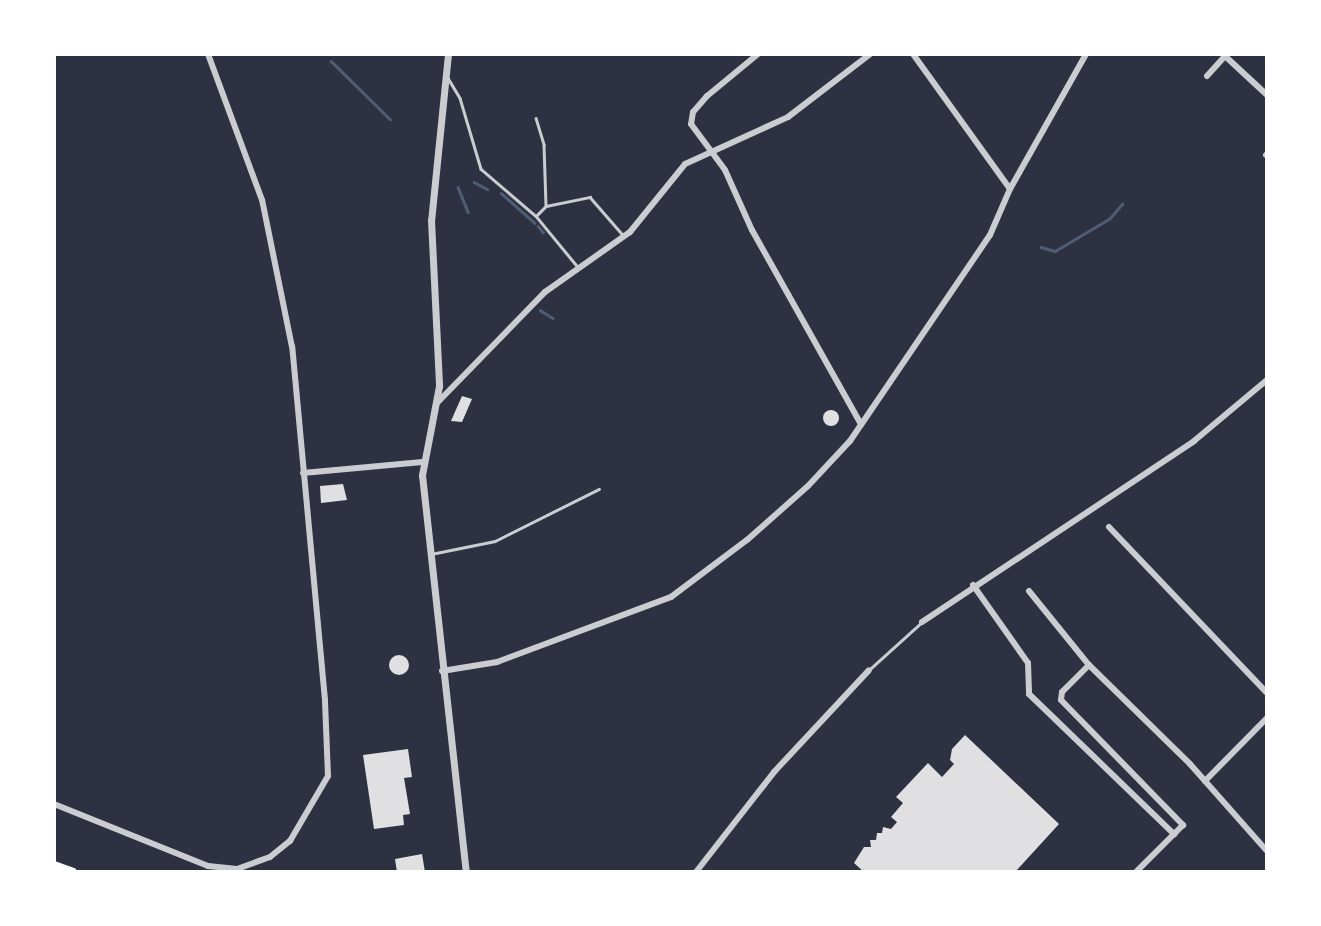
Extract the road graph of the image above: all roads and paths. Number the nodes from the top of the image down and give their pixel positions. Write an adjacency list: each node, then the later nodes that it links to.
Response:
1 (208, 54): 23 (street)
2 (448, 54): 8 (street)
3 (758, 54): 11 (street)
4 (870, 54): 11 (street)
5 (913, 54): 12 (street)
6 (1086, 54): 12 (street)
7 (1207, 76): 9 (street)
8 (447, 77): 14 (lane); 18 (street)
9 (1267, 95)
10 (536, 118): 13 (lane)
11 (708, 150): 15 (street); 21 (street)
12 (1010, 189): 21 (street)
13 (546, 206): 14 (lane); 15 (lane)
14 (536, 216): 16 (lane)
15 (624, 237): 16 (street)
16 (578, 266): 19 (street)
17 (1267, 380): 27 (street)
18 (439, 383): 19 (street); 20 (street)
19 (451, 389): 20 (street)
20 (437, 402): 22 (street)
21 (861, 424): 32 (street)
22 (422, 462): 23 (street); 26 (street)
23 (303, 473): 36 (street)
24 (599, 489): 26 (lane)
25 (1109, 527): 33 (street)
26 (428, 555): 32 (street)
27 (974, 585): 29 (street); 37 (street)
28 (1029, 591): 30 (street)
29 (922, 622): 31 (lane)
30 (1089, 665): 35 (street); 37 (street)
31 (869, 670): 42 (street)
32 (442, 671): 41 (street)
33 (1267, 693)
34 (1267, 718): 35 (street)
35 (1205, 781): 38 (street)
36 (54, 804)
37 (1174, 834): 43 (street)
38 (1267, 851)
39 (54, 865): 40 (main road)
40 (73, 872)
41 (466, 872)
42 (696, 872)
43 (1136, 872)

